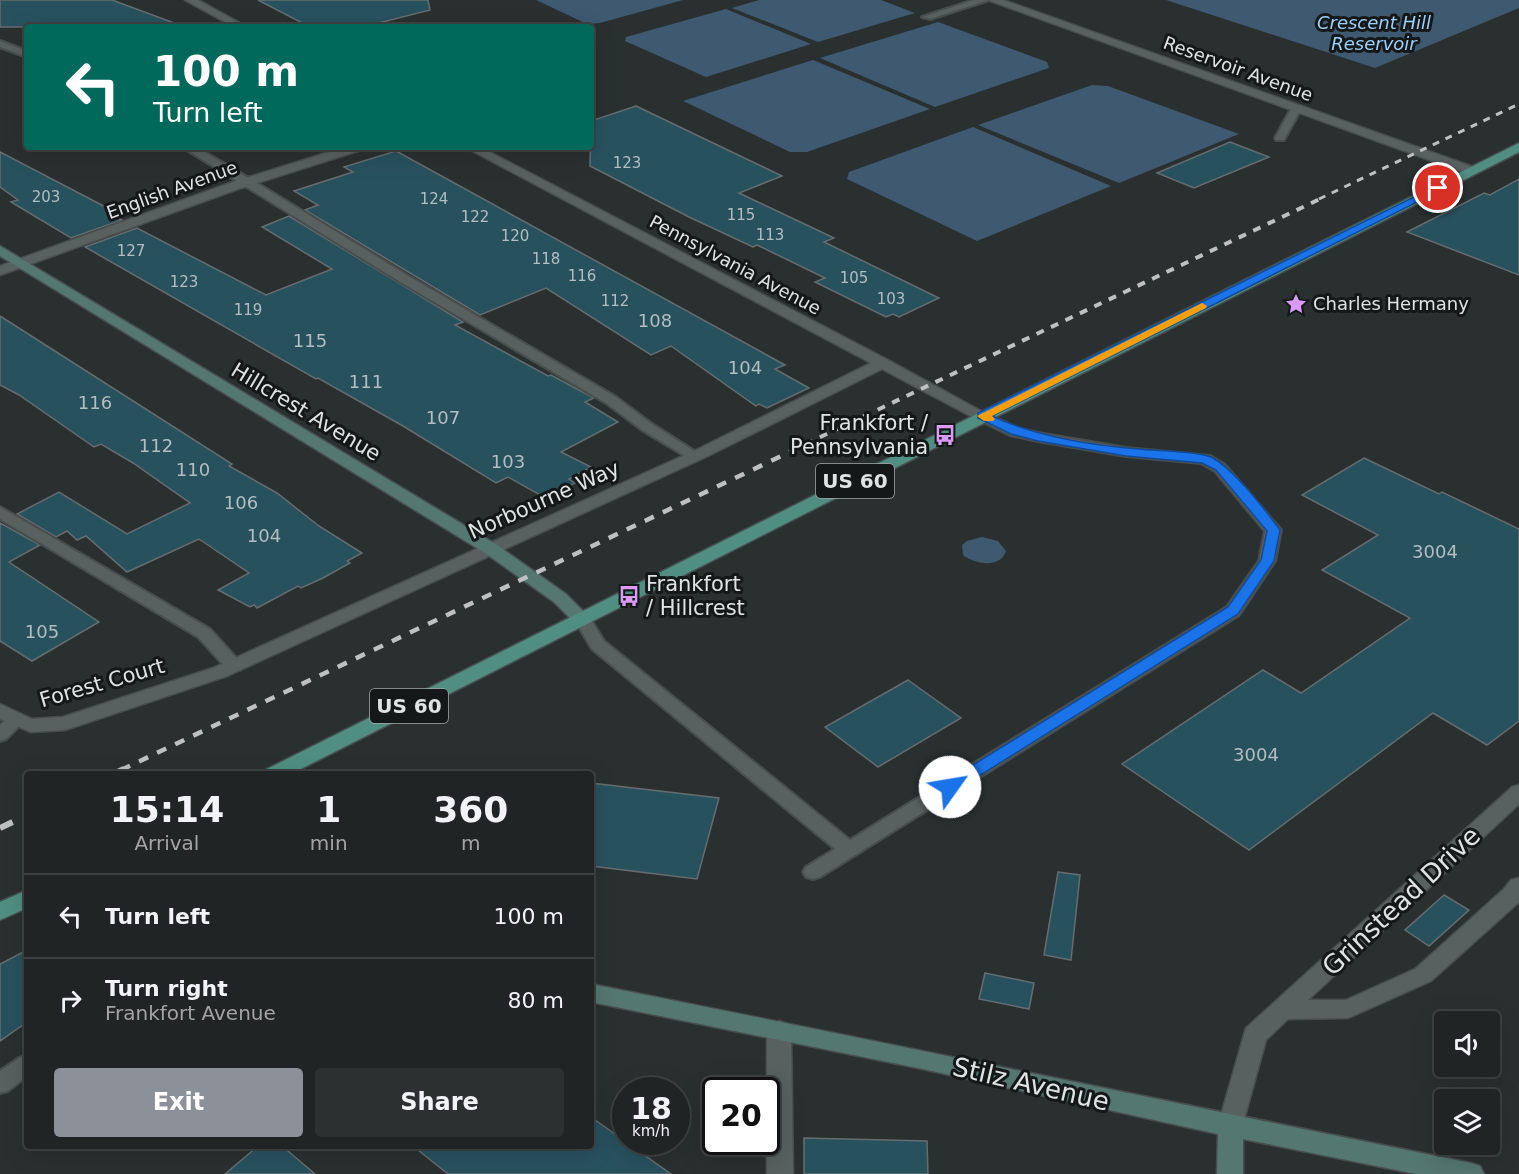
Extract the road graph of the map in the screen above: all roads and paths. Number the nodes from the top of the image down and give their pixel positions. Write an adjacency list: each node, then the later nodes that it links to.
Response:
1 (190, 0): 5 (street)
2 (984, 0): 4 (lane)
3 (993, 0): 8 (street, Reservoir Avenue)
4 (927, 17)
5 (236, 24)
6 (0, 44): 7 (lane)
7 (24, 53)
8 (1296, 109): 9 (lane); 14 (street, Reservoir Avenue)
9 (1280, 138)
10 (1519, 147): 14 (main road, US 60)
11 (193, 150): 15 (lane)
12 (348, 150): 15 (street, English Avenue)
13 (477, 150): 19 (street, Pennsylvania Avenue)
14 (1472, 171): 20 (main road, US 60)
15 (248, 182): 17 (street, English Avenue); 21 (lane)
16 (0, 250): 17 (main road, Hillcrest Avenue)
17 (21, 263): 18 (street, English Avenue); 23 (main road, Hillcrest Avenue)
18 (0, 271)
19 (883, 363): 20 (street, Pennsylvania Avenue); 21 (street, Norbourne Way)
20 (982, 416): 24 (main road, US 60); 30 (lane)
21 (695, 456): 23 (street, Norbourne Way)
22 (0, 512): 25 (lane)
23 (491, 549): 24 (main road, Hillcrest Avenue); 25 (street, Norbourne Way)
24 (582, 619): 28 (main road, US 60); 30 (lane)
25 (227, 669): 26 (street, Forest Court)
26 (8, 715): 27 (lane)
27 (0, 735)
28 (280, 771)
29 (1519, 792): 36 (street, Grinstead Drive)
30 (849, 850): 31 (lane)
31 (813, 872)
32 (1519, 886): 36 (street, Grinstead Drive)
33 (24, 900): 34 (main road)
34 (0, 912)
35 (594, 994): 37 (main road, Stilz Avenue)
36 (1284, 1010): 40 (street, Grinstead Drive)
37 (779, 1031): 40 (main road, Stilz Avenue); 41 (street)
38 (24, 1066): 39 (lane)
39 (0, 1084)
40 (1232, 1126): 42 (main road, Grinstead Drive); 43 (main road, Stilz Avenue)
41 (780, 1174)
42 (1230, 1174)
43 (1471, 1174)

